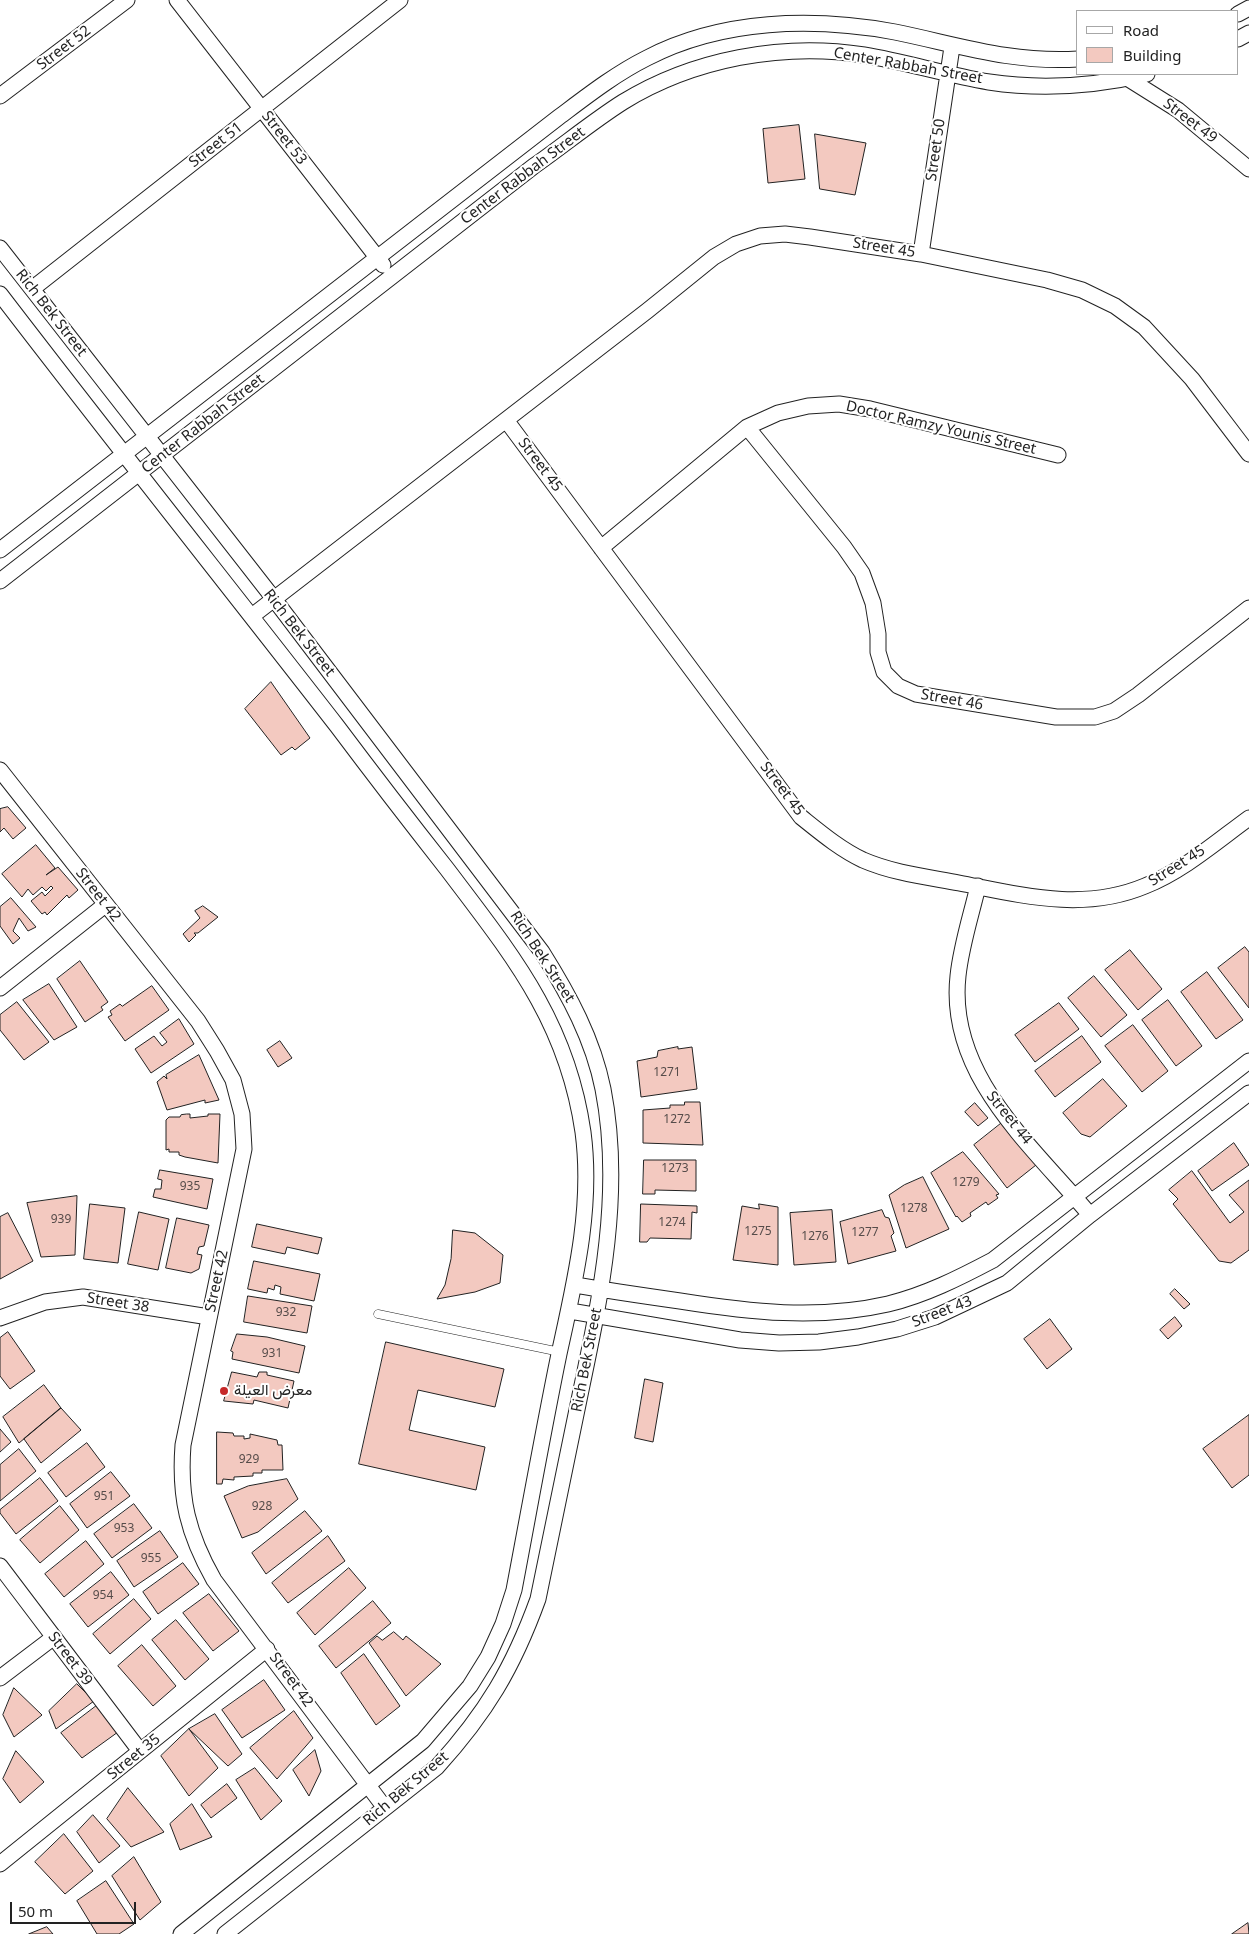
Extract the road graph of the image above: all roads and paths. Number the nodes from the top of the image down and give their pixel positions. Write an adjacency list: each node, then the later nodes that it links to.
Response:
1 (127, 0): 9 (street, Street 52)
2 (177, 0): 10 (street, Street 53)
3 (400, 0): 10 (street, Street 51)
4 (952, 46): 5 (street, Center Rabbah Street); 6 (street, Street 50); 14 (street, Center Rabbah Street)
5 (1076, 59)
6 (948, 74): 8 (street, Center Rabbah Street); 13 (street, Street 50); 15 (street, Center Rabbah Street)
7 (1142, 75): 8 (street, Center Rabbah Street)
8 (1127, 78): 11 (street, Street 49)
9 (0, 96)
10 (262, 109): 14 (street, Street 53); 16 (street, Street 51)
11 (1249, 169)
12 (0, 248): 16 (street, Rich Bek Street)
13 (921, 254): 18 (street, Street 45); 21 (street, Street 45)
14 (377, 258): 15 (street, Street 53); 20 (street, Center Rabbah Street)
15 (391, 276): 24 (street, Center Rabbah Street)
16 (32, 290): 20 (street, Rich Bek Street)
17 (0, 294): 22 (street, Rich Bek Street)
18 (506, 420): 26 (street, Street 45); 29 (street, Street 45)
19 (747, 427): 23 (street, Doctor Ramzy Younis Street); 26 (street, Doctor Ramzy Younis Street); 30 (street, Street 46)
20 (147, 436): 22 (street, Center Rabbah Street); 24 (street, Rich Bek Street)
21 (1247, 446)
22 (123, 454): 25 (street, Rich Bek Street); 27 (street, Center Rabbah Street)
23 (1058, 455)
24 (161, 456): 25 (street, Center Rabbah Street); 29 (street, Rich Bek Street)
25 (139, 474): 28 (street, Center Rabbah Street); 31 (street, Rich Bek Street)
26 (601, 548): 34 (street, Street 45)
27 (0, 550)
28 (0, 581)
29 (274, 599): 31 (street, Street 45); 42 (street, Rich Bek Street)
30 (1249, 608)
31 (252, 616): 41 (street, Rich Bek Street)
32 (2, 776): 35 (street, Street 42)
33 (1249, 818): 34 (street, Street 45)
34 (978, 886): 39 (street, Street 44)
35 (106, 905): 36 (street); 46 (street, Street 42)
36 (0, 988)
37 (1249, 1061): 39 (street, Street 43)
38 (1249, 1093): 40 (street, Street 43)
39 (1074, 1197): 40 (street, Street 44); 42 (street, Street 43)
40 (1090, 1215): 45 (street, Street 43)
41 (575, 1284): 42 (street, Street 43); 43 (street, Rich Bek Street)
42 (602, 1290): 45 (street, Rich Bek Street)
43 (570, 1310): 45 (street, Street 43); 48 (street, Rich Bek Street)
44 (378, 1314): 48 (lane)
45 (597, 1316): 55 (street, Rich Bek Street)
46 (210, 1317): 47 (street, Street 38); 51 (street, Street 42)
47 (0, 1318)
48 (560, 1352): 54 (street, Rich Bek Street)
49 (0, 1566): 50 (street, Street 39)
50 (54, 1637): 52 (street); 53 (street, Street 39)
51 (268, 1649): 53 (street, Street 35); 54 (street, Street 42)
52 (0, 1678)
53 (140, 1751): 56 (street, Street 35)
54 (367, 1784): 55 (street, Street 42); 58 (street, Rich Bek Street)
55 (385, 1808): 57 (street, Rich Bek Street)
56 (0, 1864)
57 (235, 1931)
58 (181, 1934)

